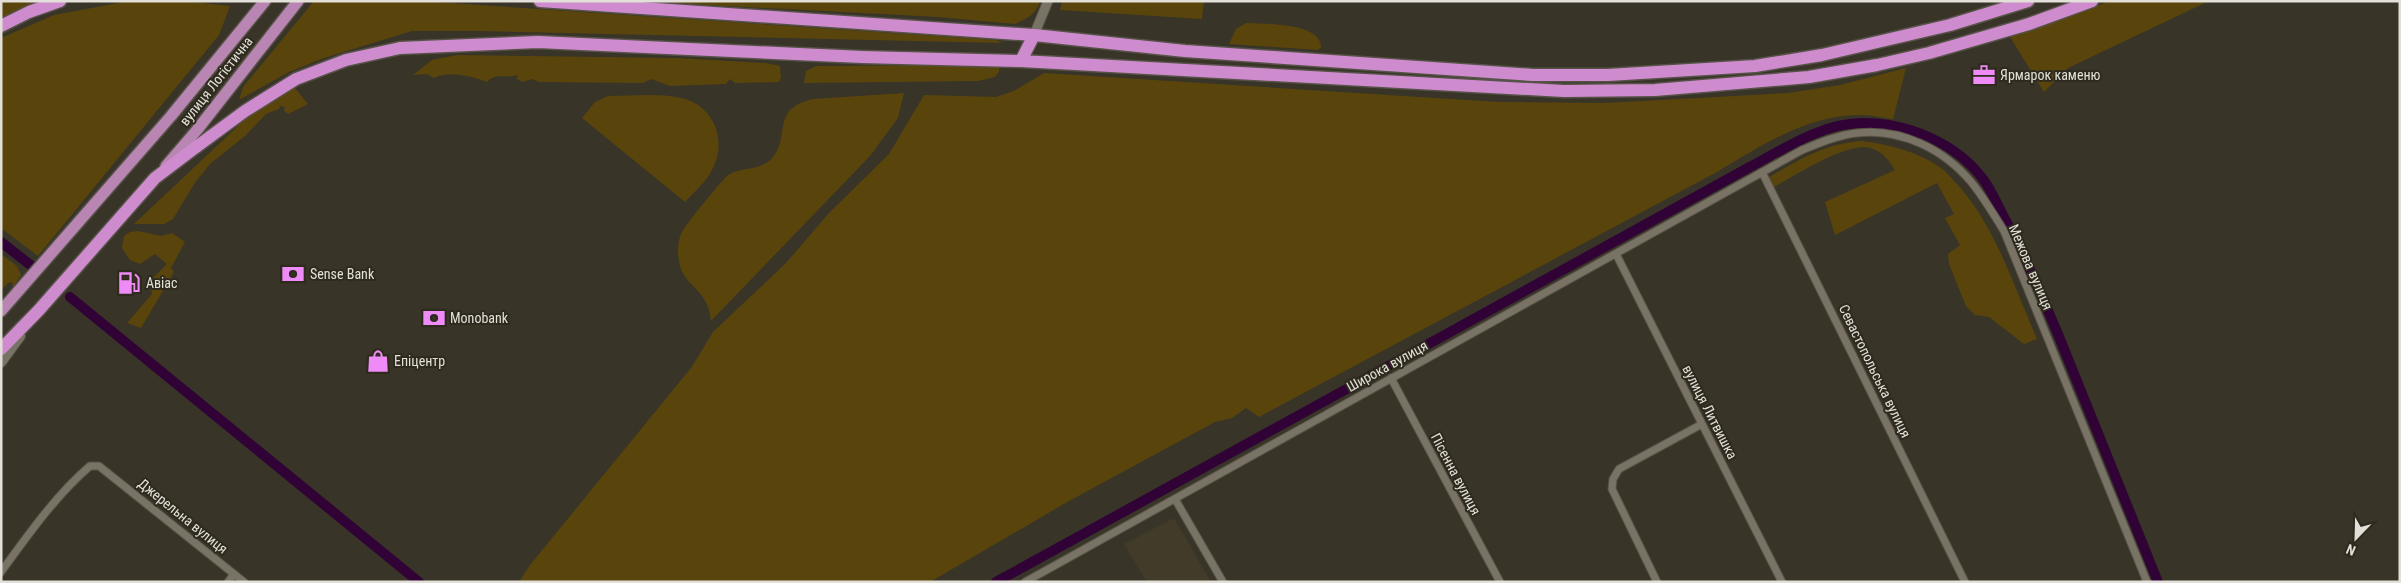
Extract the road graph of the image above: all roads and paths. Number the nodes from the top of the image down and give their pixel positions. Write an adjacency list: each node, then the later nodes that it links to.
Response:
1 (60, 1): 8 (highway)
2 (265, 1): 15 (main road)
3 (298, 1): 12 (main road, вулиця Логістична)
4 (540, 1): 9 (highway)
5 (1048, 1): 9 (street)
6 (2028, 1): 9 (highway)
7 (2092, 1): 10 (highway)
8 (1, 26)
9 (1034, 35): 10 (highway)
10 (1021, 61): 12 (highway)
11 (1762, 172): 13 (street, Широка вулиця); 30 (street, Севастопольська вулиця); 31 (street, Межова вулиця)
12 (155, 178): 14 (highway)
13 (1616, 254): 18 (street, Широка вулиця); 19 (street, вулиця Литвишка)
14 (39, 310): 16 (highway); 17 (main road)
15 (1, 311)
16 (1, 349)
17 (1, 362)
18 (1391, 378): 20 (street, Широка вулиця); 27 (street, Пісенна вулиця)
19 (1702, 424): 28 (street); 29 (street, вулиця Литвишка)
20 (1175, 499): 25 (street, Широка вулиця); 26 (street)
21 (1, 572): 22 (street, Джерельна вулиця)
22 (234, 574): 23 (street); 24 (street, Джерельна вулиця)
23 (228, 582)
24 (244, 582)
25 (1025, 582)
26 (1224, 582)
27 (1500, 582)
28 (1657, 582)
29 (1782, 582)
30 (1965, 582)
31 (2147, 582)

